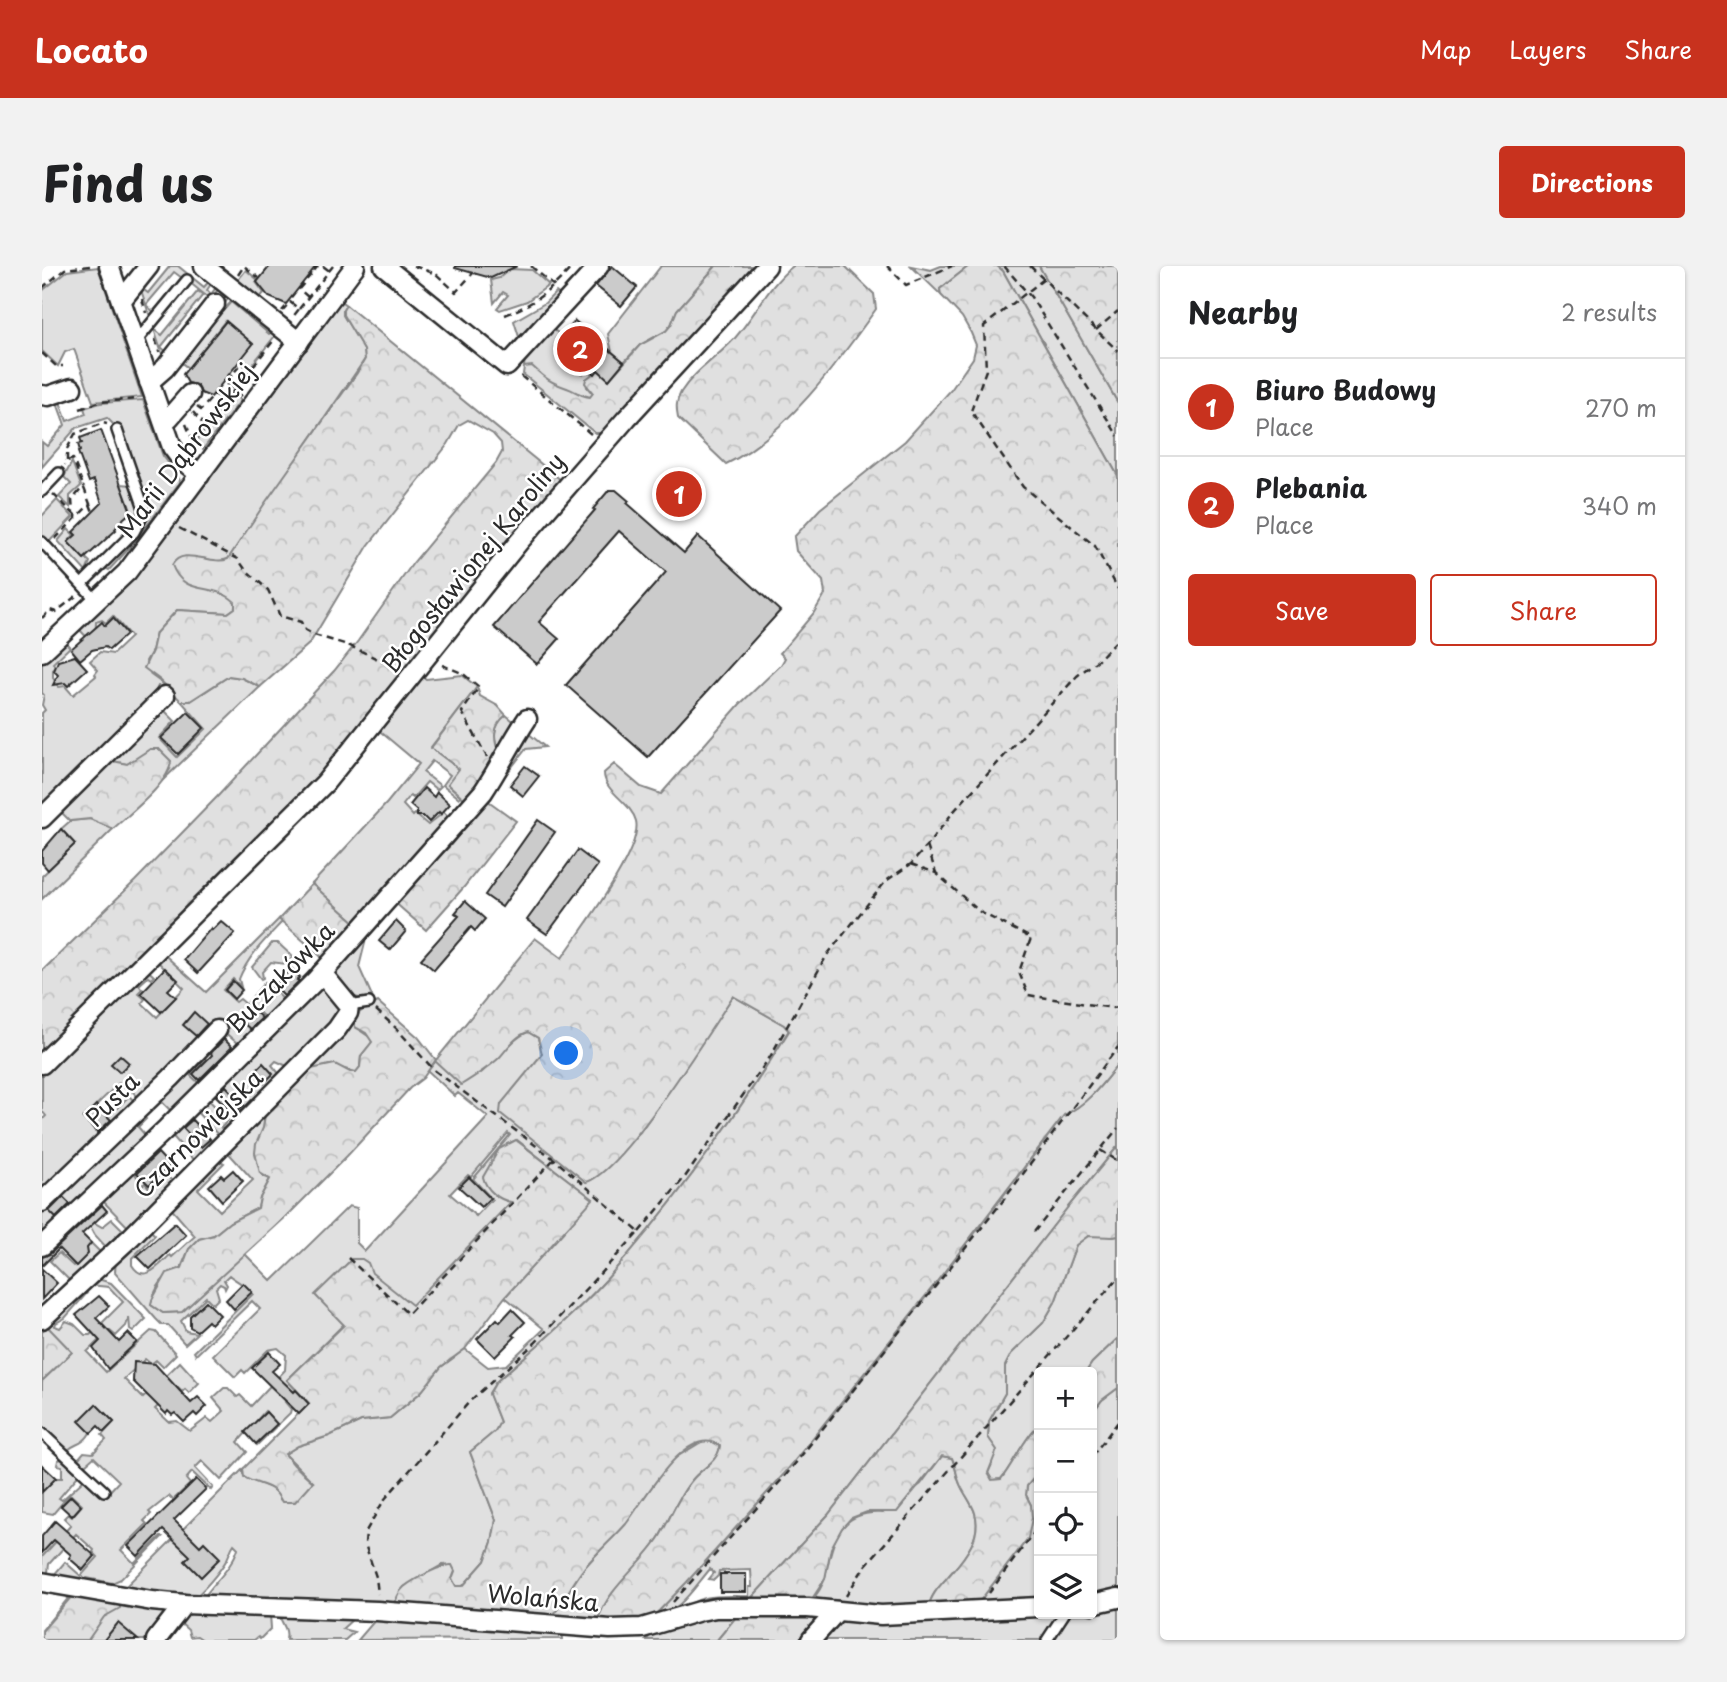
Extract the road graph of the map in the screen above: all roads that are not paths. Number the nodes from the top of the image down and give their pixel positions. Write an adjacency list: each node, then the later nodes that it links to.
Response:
1 (109, 266): 9 (street)
2 (149, 266): 9 (street)
3 (204, 266): 12 (street)
4 (355, 266): 12 (street, Marii Dąbrowskiej)
5 (384, 266): 6 (street)
6 (599, 266)
7 (767, 266): 33 (street, Błogosławionej Karoliny)
8 (187, 280): 11 (lane)
9 (121, 301): 11 (street)
10 (215, 304): 13 (street)
11 (135, 340): 13 (street)
12 (299, 342): 20 (street, Marii Dąbrowskiej)
13 (149, 382): 17 (street)
14 (72, 388): 16 (street)
15 (190, 394): 17 (street)
16 (42, 396)
17 (163, 420): 20 (street)
18 (117, 430): 23 (lane)
19 (59, 473): 21 (lane)
20 (200, 475): 24 (street, Marii Dąbrowskiej)
21 (44, 490)
22 (42, 542): 23 (lane)
23 (82, 584): 24 (lane)
24 (97, 601): 25 (street, Marii Dąbrowskiej)
25 (42, 652)
26 (165, 696): 28 (street)
27 (527, 719): 29 (street, Buczakówka)
28 (42, 818)
29 (322, 973): 31 (street); 35 (street, Buczakówka)
30 (369, 1003): 31 (lane)
31 (349, 1006): 36 (street, Czarnowiejska)
32 (217, 1030): 34 (street, Pusta)
33 (42, 1064)
34 (42, 1202)
35 (42, 1245)
36 (42, 1319)
37 (42, 1433): 38 (lane)
38 (104, 1491)
39 (42, 1582): 42 (street, Wolańska)
40 (1118, 1598): 41 (street)
41 (1097, 1603)
42 (184, 1604): 46 (street, Wolańska); 48 (street)
43 (1034, 1607): 44 (street, Wolańska)
44 (836, 1611): 47 (street, Wolańska); 49 (street)
45 (1061, 1619): 50 (lane)
46 (568, 1633): 47 (street, Wolańska)
47 (641, 1634)
48 (156, 1640)
49 (811, 1640)
50 (1046, 1640)

